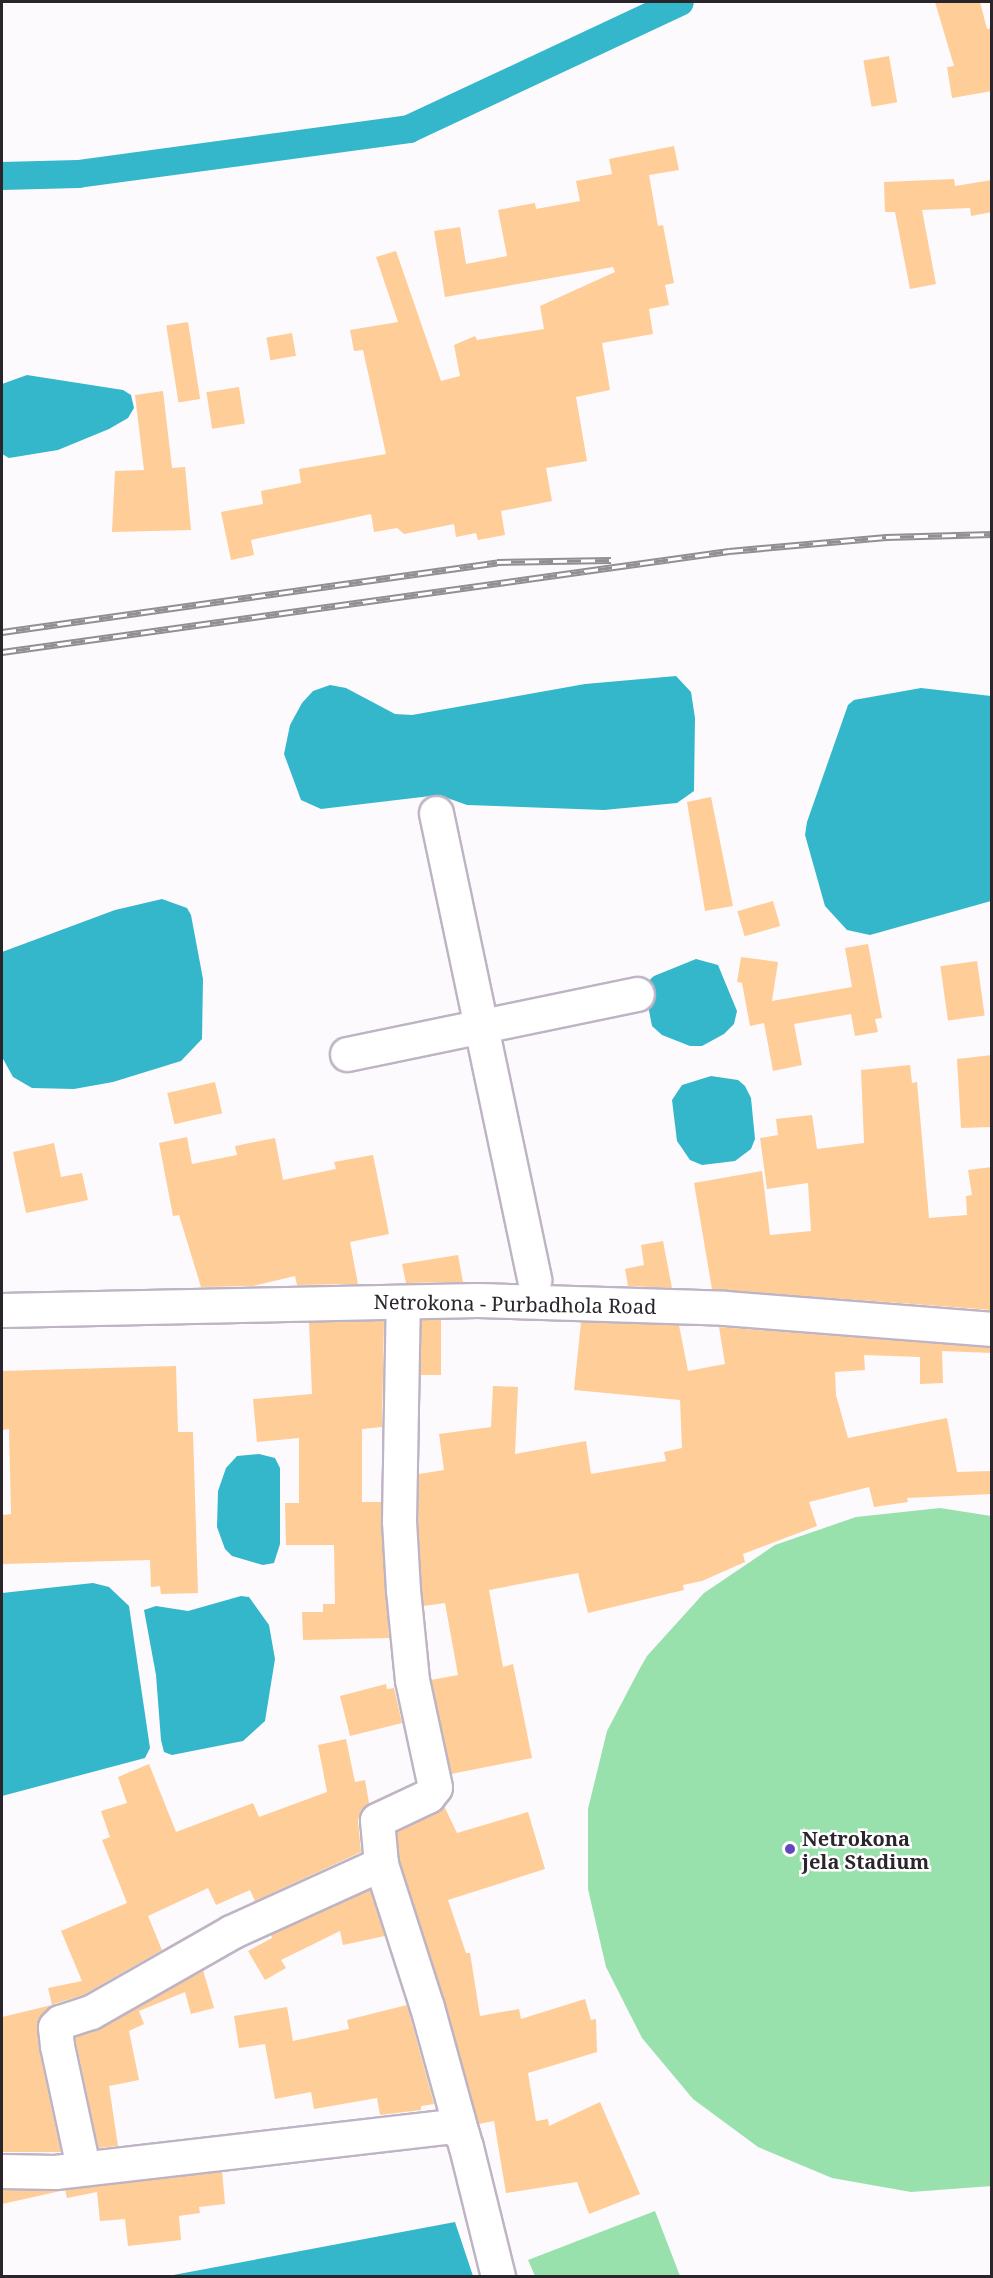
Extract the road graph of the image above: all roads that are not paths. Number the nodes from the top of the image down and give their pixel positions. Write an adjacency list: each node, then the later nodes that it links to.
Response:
1 (436, 813): 3 (street)
2 (638, 994): 3 (street)
3 (483, 1026): 4 (street); 5 (street)
4 (347, 1054)
5 (534, 1280)
6 (403, 1302): 7 (street, Netrokona - Purbadhola Road); 8 (street, Netrokona - Purbadhola Road); 9 (street)
7 (2, 1310)
8 (992, 1329)
9 (381, 1864): 10 (street); 11 (street)
10 (462, 2134): 11 (street); 13 (street)
11 (83, 2167): 12 (street)
12 (2, 2170)
13 (498, 2277)

